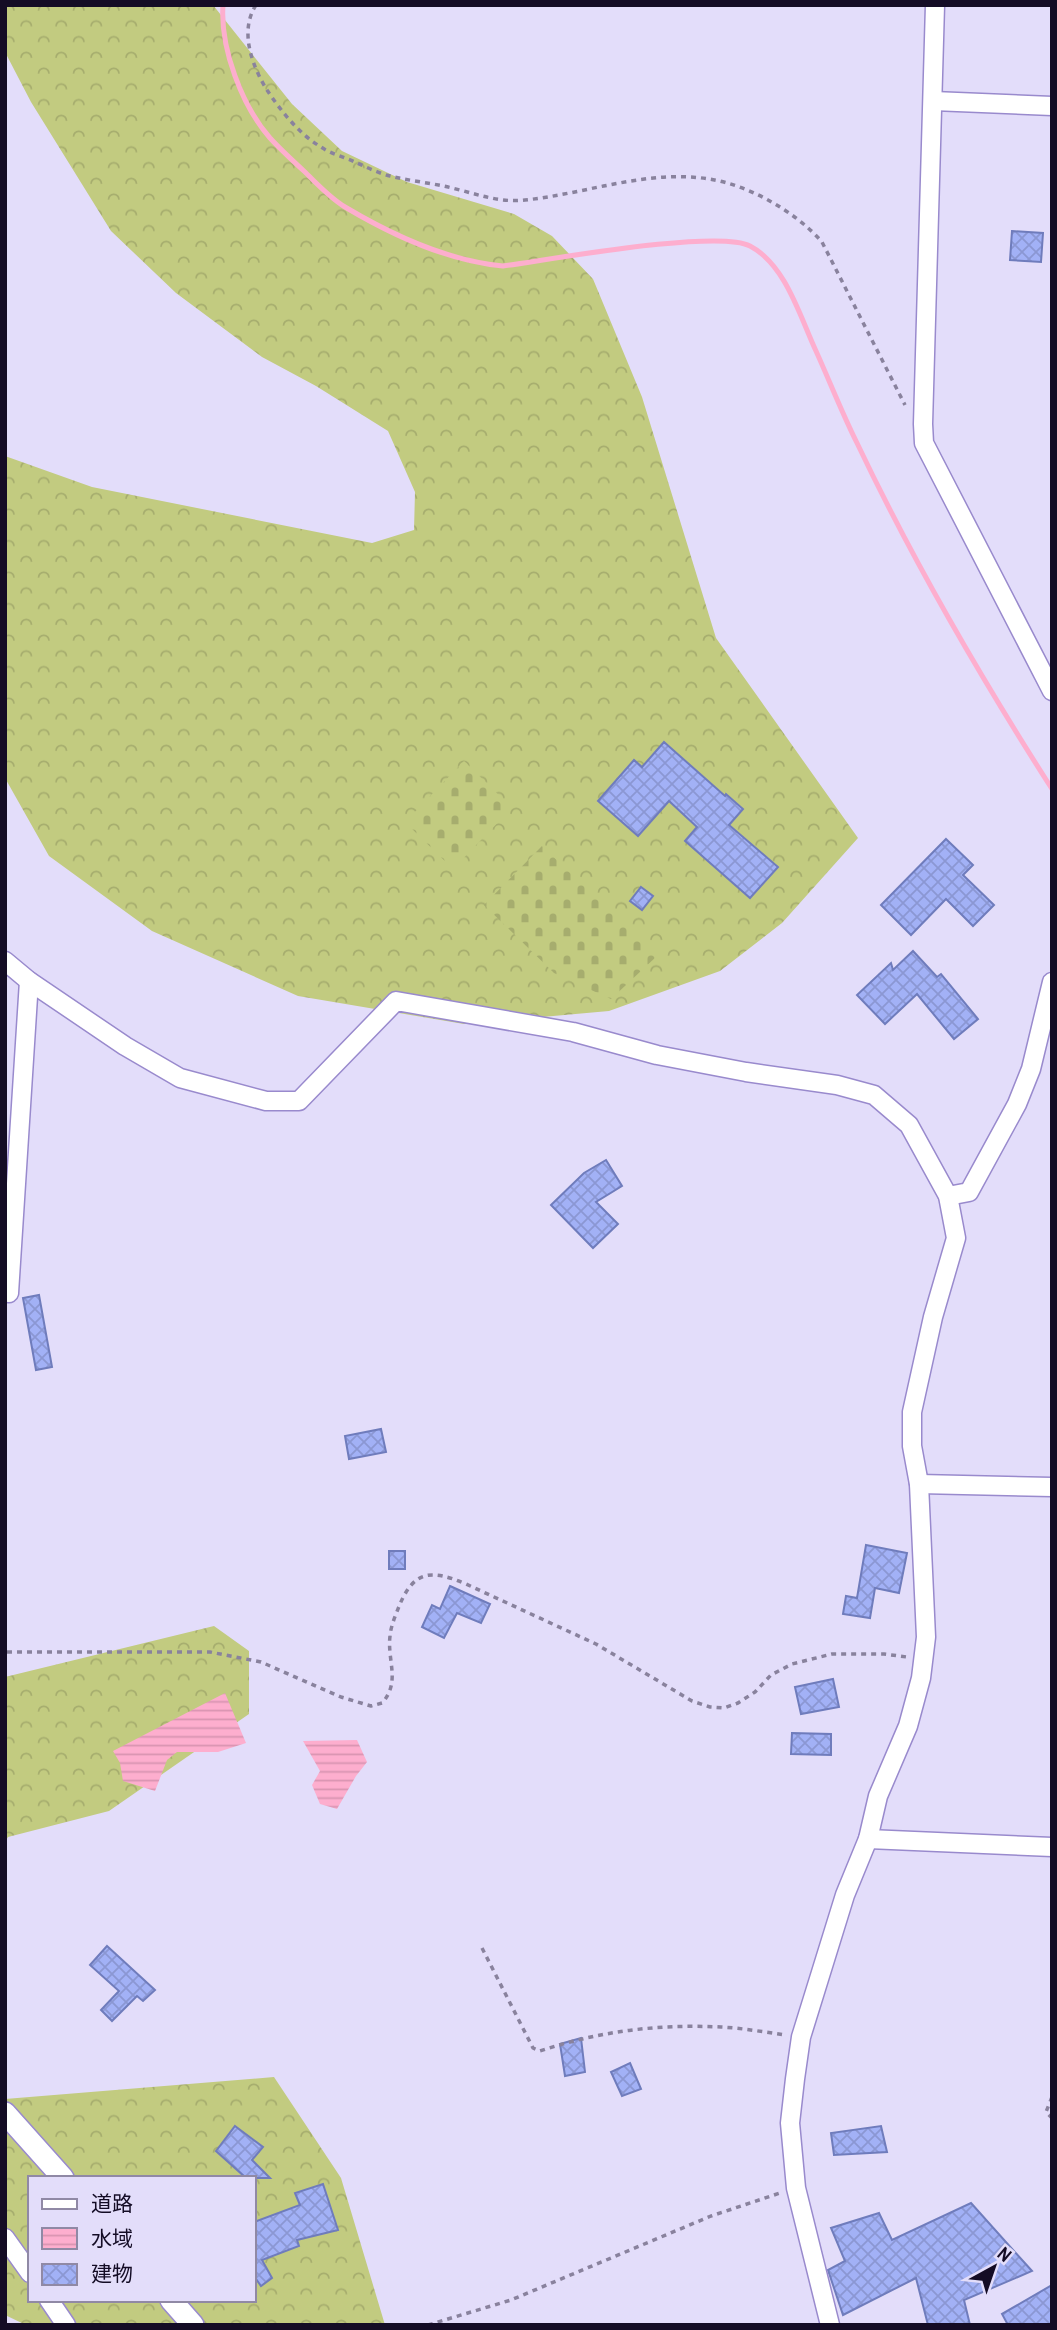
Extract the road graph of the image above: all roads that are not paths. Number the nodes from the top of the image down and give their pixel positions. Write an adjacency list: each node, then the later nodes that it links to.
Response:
1 (935, 5): 2 (street)
2 (933, 101): 3 (street); 4 (street)
3 (1052, 106)
4 (1052, 691)
5 (5, 961): 6 (street)
6 (29, 981): 8 (street); 9 (street)
7 (1052, 982): 8 (street)
8 (948, 1196): 10 (street)
9 (5, 1292)
10 (919, 1484): 11 (street); 12 (street)
11 (1052, 1487)
12 (868, 1839): 13 (street); 22 (street)
13 (1052, 1847)
14 (5, 2113): 15 (street)
15 (60, 2176)
16 (5, 2238): 17 (street)
17 (28, 2270)
18 (50, 2302): 20 (street)
19 (174, 2302): 21 (street)
20 (66, 2325)
21 (193, 2325)
22 (830, 2325)

